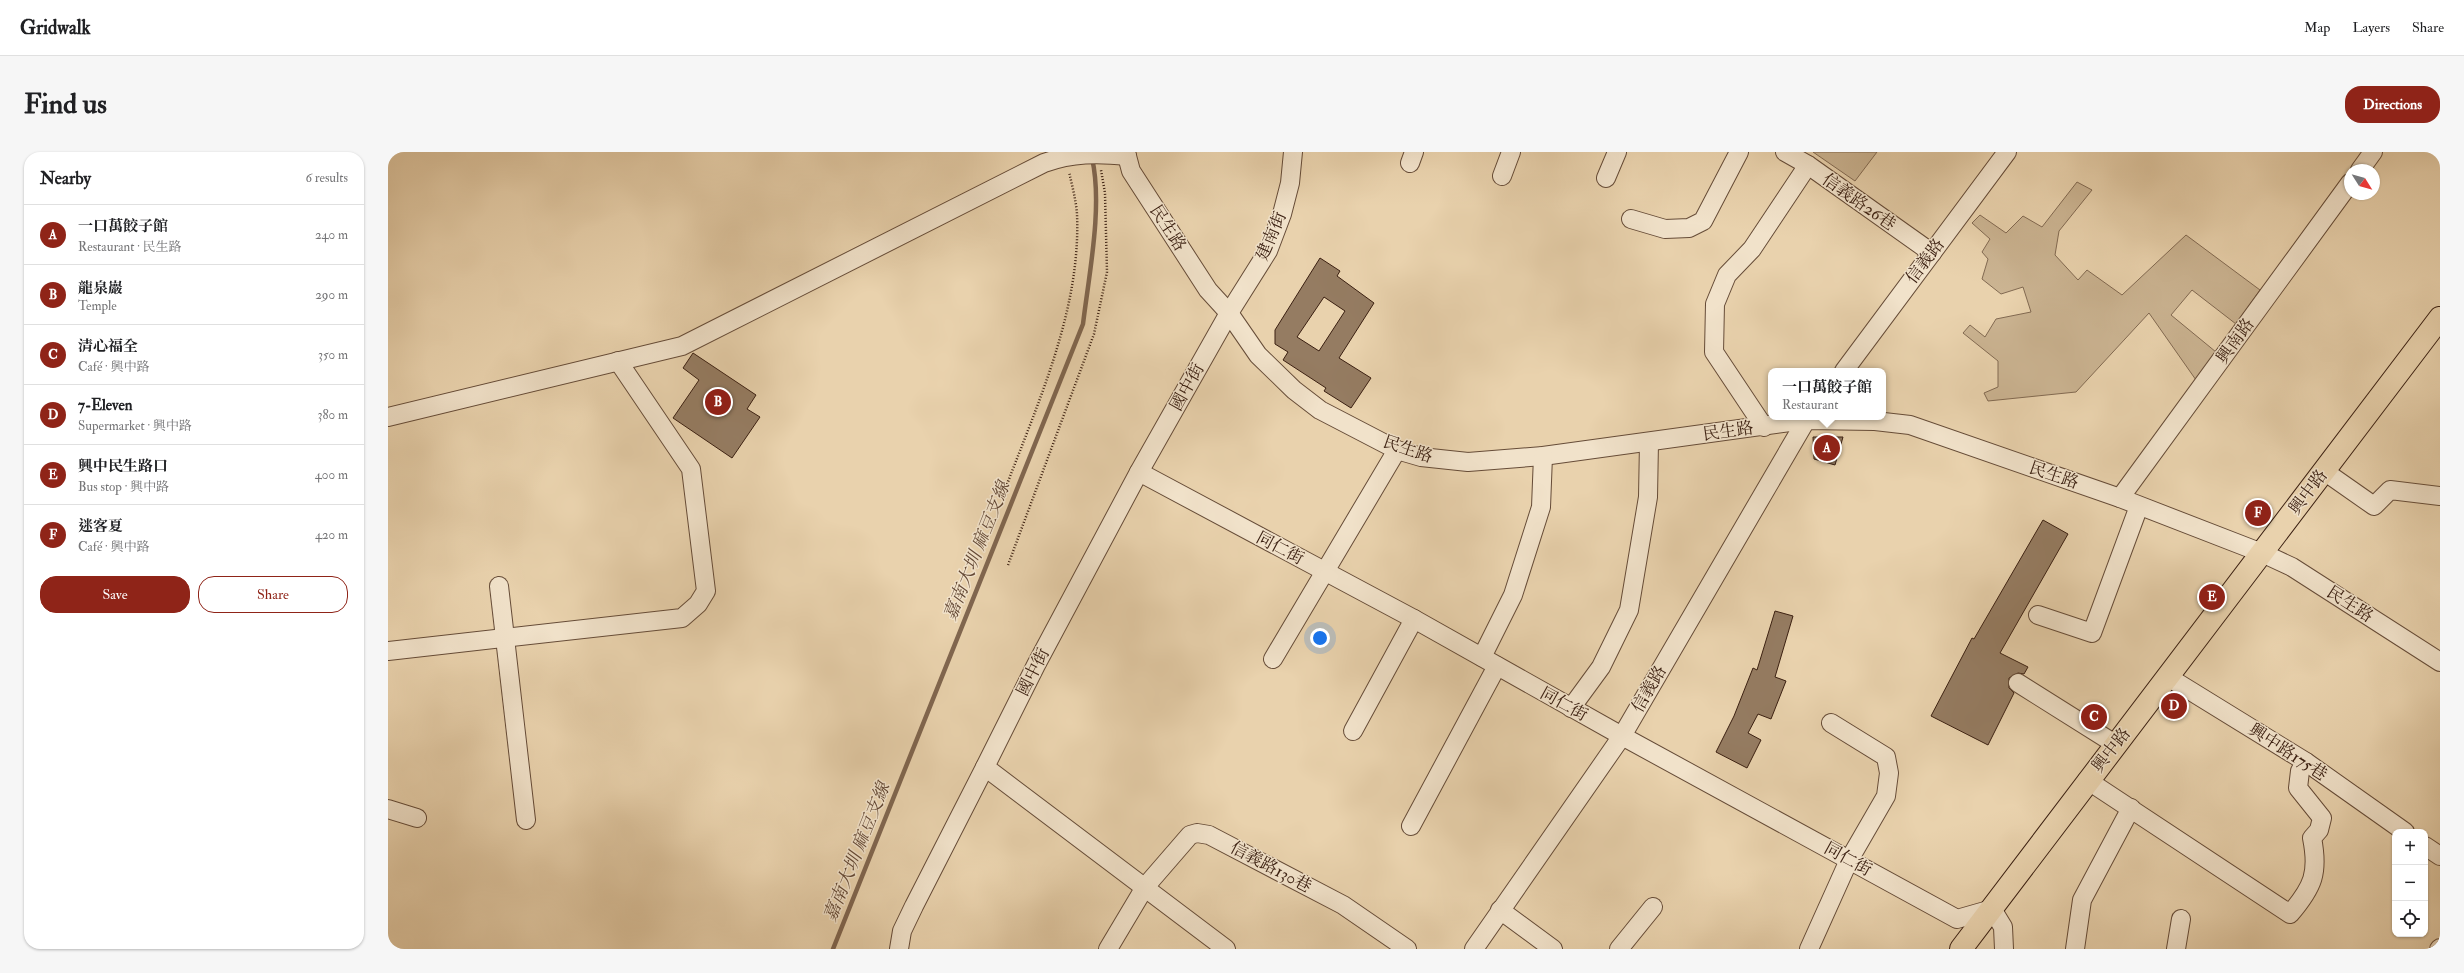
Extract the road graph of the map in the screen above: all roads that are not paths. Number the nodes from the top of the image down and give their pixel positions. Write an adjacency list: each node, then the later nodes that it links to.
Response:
1 (1292, 152): 17 (street, 建南街)
2 (1511, 152): 12 (street)
3 (1617, 152): 13 (street)
4 (1739, 152): 15 (street)
5 (1785, 152): 11 (street, 信義路26巷)
6 (2007, 152): 16 (street, 信義路)
7 (2373, 152): 10 (street)
8 (1098, 153): 9 (street); 19 (street)
9 (1128, 154): 17 (street, 民生路)
10 (2364, 164)
11 (1808, 166): 16 (street, 信義路26巷); 25 (street)
12 (1502, 176)
13 (1606, 178)
14 (2344, 191): 32 (street, 興南路)
15 (1631, 219)
16 (1932, 253): 20 (street, 信義路)
17 (1229, 313): 27 (street, 民生路); 30 (street, 國中街)
18 (2440, 318): 29 (main road, 興中路)
19 (618, 361): 21 (street); 39 (street)
20 (1846, 368)
21 (388, 417)
22 (1802, 420): 25 (street, 民生路)
23 (1806, 420): 49 (street, 信義路)
24 (1841, 420): 32 (street, 民生路)
25 (1764, 427): 26 (street, 民生路)
26 (1649, 442): 28 (street, 民生路); 46 (street)
27 (1397, 450): 28 (street, 民生路); 35 (street)
28 (1543, 456): 42 (street)
29 (2324, 471): 31 (street); 34 (main road, 興中路)
30 (1139, 472): 35 (street, 同仁街); 52 (street, 國中街)
31 (2440, 496)
32 (2120, 498): 33 (street, 民生路)
33 (2139, 506): 34 (street, 民生路); 37 (street)
34 (2262, 552): 43 (street, 民生路); 44 (main road, 興中路)
35 (1324, 572): 38 (street, 同仁街); 41 (street)
36 (499, 586): 39 (street)
37 (2038, 616)
38 (1414, 619): 42 (street, 同仁街); 48 (street)
39 (504, 637): 40 (street); 57 (street)
40 (388, 651)
41 (1273, 659)
42 (1489, 662): 46 (street, 同仁街); 58 (street)
43 (2440, 662)
44 (2168, 677): 50 (main road, 興中路); 51 (street, 興中路175巷)
45 (2018, 683): 50 (street)
46 (1571, 708): 49 (street, 同仁街)
47 (1831, 723): 62 (street)
48 (1353, 731)
49 (1622, 736): 62 (street, 同仁街); 66 (street, 信義路)
50 (2115, 744): 53 (main road, 興中路)
51 (2306, 762): 54 (street, 興中路); 59 (street, 興中路175巷)
52 (984, 768): 63 (street); 68 (street, 國中街)
53 (2087, 780): 54 (street, 興中路); 65 (main road, 興中路)
54 (2131, 808): 78 (street)
55 (388, 809): 56 (street)
56 (417, 818)
57 (526, 820)
58 (1411, 826)
59 (2401, 829)
60 (2428, 848): 61 (street)
61 (2440, 856)
62 (1849, 860): 65 (street, 同仁街); 75 (street)
63 (1145, 887): 69 (street, 信義路130巷); 70 (street); 71 (street, 信義路130巷)
64 (1653, 907): 74 (street)
65 (1992, 909): 76 (main road, 興中路); 77 (street)
66 (1500, 910): 72 (street, 信義路); 73 (street)
67 (2181, 919): 79 (street)
68 (899, 949)
69 (1108, 949)
70 (1226, 949)
71 (1407, 949)
72 (1474, 949)
73 (1553, 949)
74 (1619, 949)
75 (1809, 949)
76 (1961, 949)
77 (2004, 949)
78 (2075, 949)
79 (2176, 949)

